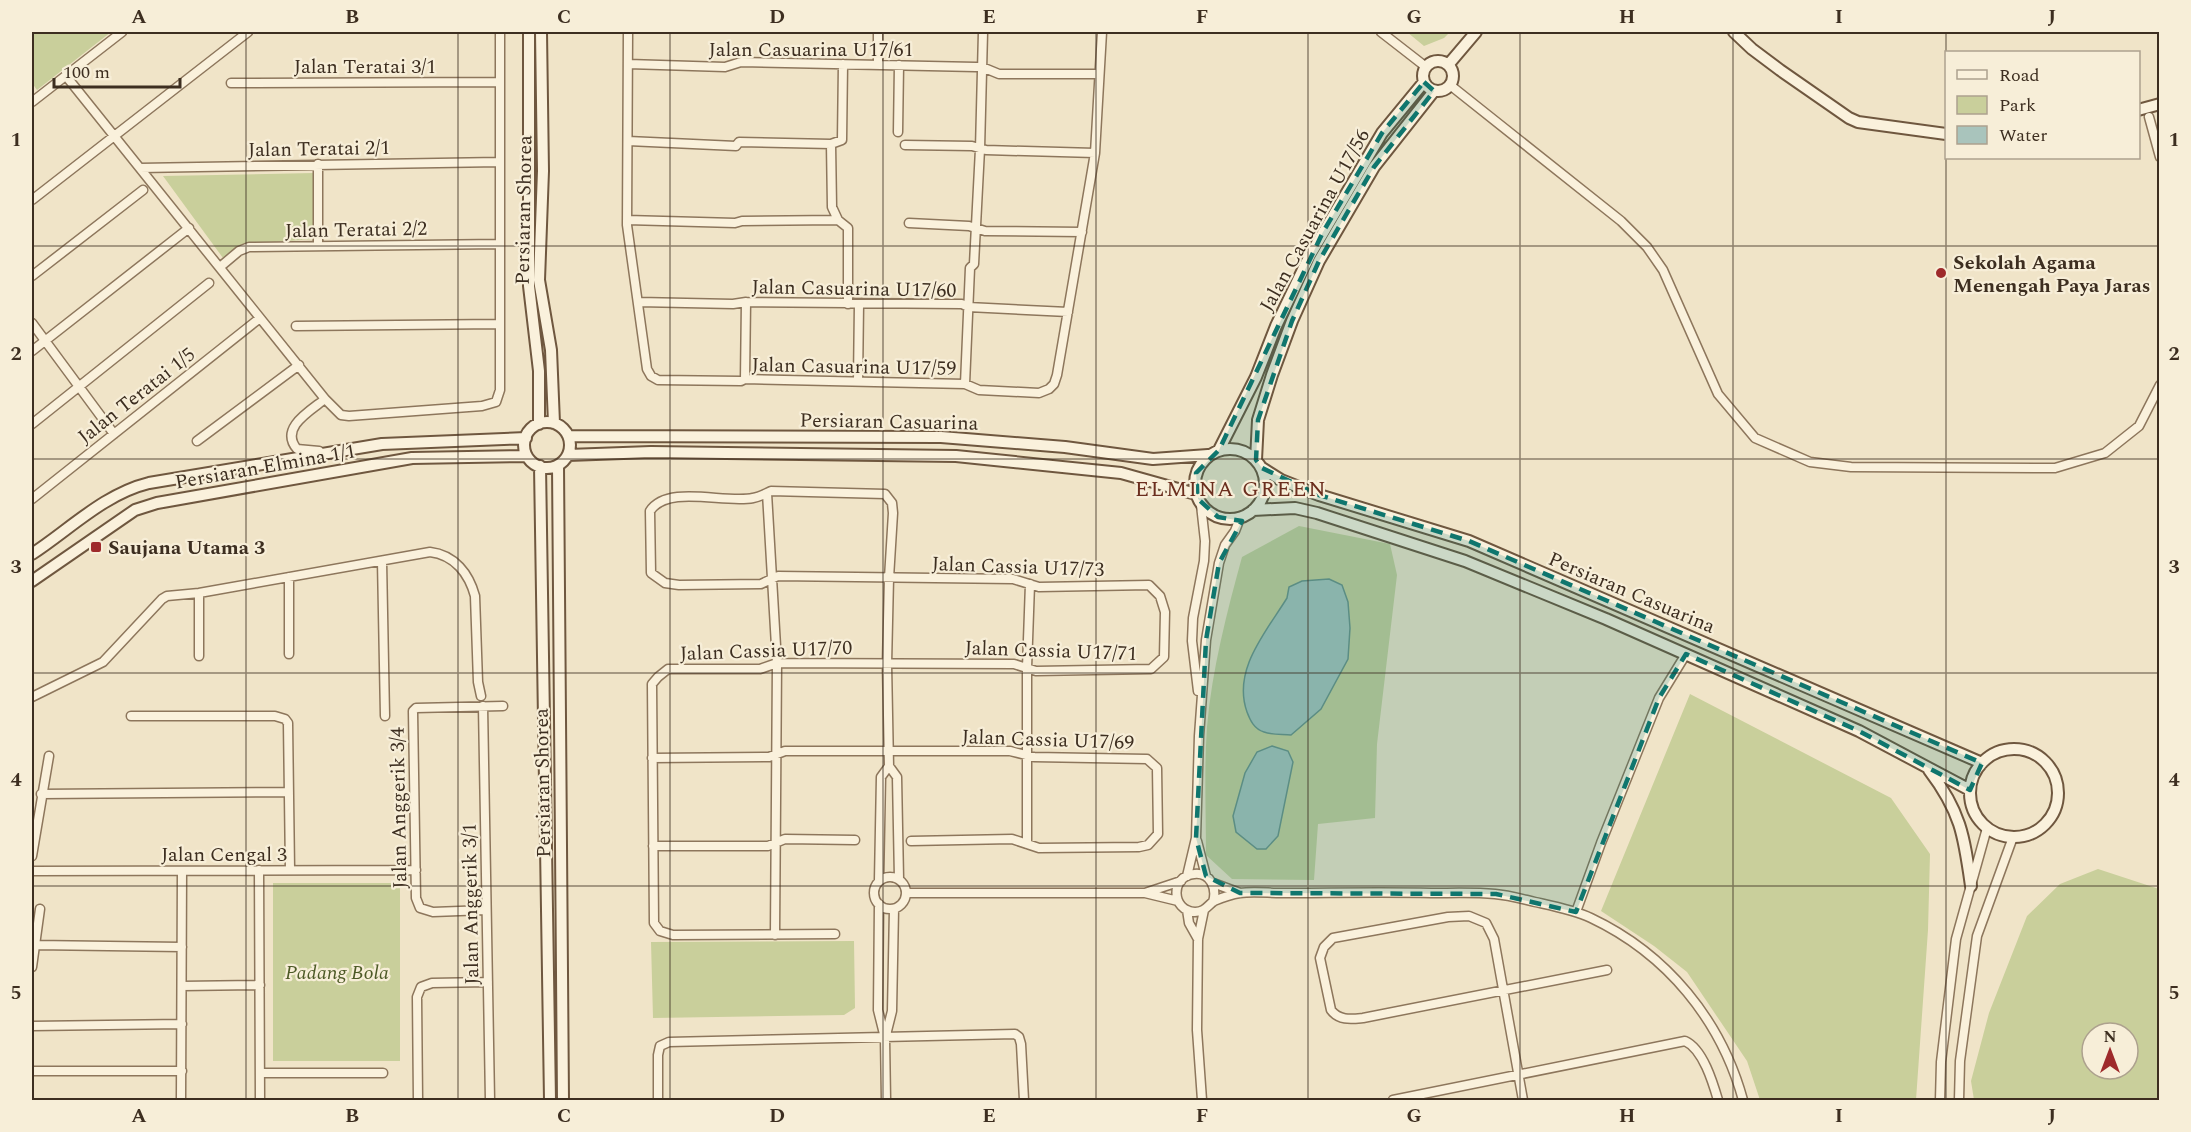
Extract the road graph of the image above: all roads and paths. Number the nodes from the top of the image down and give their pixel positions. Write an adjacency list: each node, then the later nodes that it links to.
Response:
1 (123, 32): 21 (street)
2 (248, 32): 33 (street)
3 (500, 32): 22 (street)
4 (529, 32): 77 (street, Persiaran Shorea)
5 (541, 32): 75 (street, Persiaran Shorea)
6 (628, 32): 13 (street, Jalan Casuarina U17/59)
7 (878, 32): 15 (street)
8 (983, 32): 18 (street)
9 (1102, 32): 20 (street, Jalan Casuarina U17/59)
10 (1381, 32): 19 (street)
11 (1476, 32): 17 (street)
12 (1734, 32): 32 (street)
13 (628, 64): 14 (street, Jalan Casuarina U17/61); 34 (street, Jalan Casuarina U17/59)
14 (843, 64): 15 (street, Jalan Casuarina U17/61); 35 (street)
15 (878, 65): 16 (street, Jalan Casuarina U17/61)
16 (899, 65): 18 (street, Jalan Casuarina U17/61); 31 (street)
17 (1448, 65): 19 (street); 25 (street)
18 (982, 67): 20 (street, Jalan Casuarina U17/61); 37 (street)
19 (1426, 67): 23 (street)
20 (1100, 74): 38 (street, Jalan Casuarina U17/59)
21 (66, 76): 27 (street); 33 (street)
22 (500, 82): 24 (street, Jalan Teratai 3/1); 40 (street)
23 (1424, 82): 26 (street); 83 (street, Jalan Casuarina U17/56)
24 (231, 83)
25 (1450, 85): 26 (street); 72 (street)
26 (1434, 91): 87 (street, Jalan Casuarina U17/56)
27 (32, 102)
28 (2160, 104): 29 (street)
29 (2140, 110)
30 (2149, 117): 39 (street)
31 (898, 132)
32 (1945, 134)
33 (114, 136): 42 (street); 44 (street)
34 (628, 141): 35 (street); 45 (street, Jalan Casuarina U17/59)
35 (831, 144): 46 (street)
36 (905, 145): 37 (street)
37 (980, 149): 38 (street); 49 (street)
38 (1095, 153): 50 (street, Jalan Casuarina U17/59)
39 (2160, 157)
40 (499, 162): 41 (street, Jalan Teratai 2/1); 51 (street)
41 (318, 164): 42 (street, Jalan Teratai 2/1); 52 (street)
42 (140, 168): 48 (street)
43 (143, 190): 54 (street)
44 (32, 200)
45 (627, 220): 46 (street); 56 (street, Jalan Casuarina U17/59)
46 (838, 220): 58 (street)
47 (909, 223): 49 (street)
48 (189, 228): 53 (street); 66 (street)
49 (975, 228): 50 (street); 60 (street)
50 (1082, 232): 61 (street, Jalan Casuarina U17/59)
51 (499, 244): 52 (street, Jalan Teratai 2/2); 64 (street)
52 (318, 246): 53 (street, Jalan Teratai 2/2)
53 (220, 267): 62 (street)
54 (32, 276)
55 (209, 283): 73 (street)
56 (639, 302): 57 (street, Jalan Casuarina U17/60); 69 (street, Jalan Casuarina U17/59)
57 (746, 302): 58 (street, Jalan Casuarina U17/60); 69 (street)
58 (848, 304): 59 (street, Jalan Casuarina U17/60)
59 (859, 304): 60 (street, Jalan Casuarina U17/60); 70 (street)
60 (968, 307): 61 (street, Jalan Casuarina U17/60); 71 (street)
61 (1068, 312): 71 (street, Jalan Casuarina U17/59)
62 (260, 318): 68 (street); 78 (street, Jalan Teratai 1/5)
63 (32, 323): 66 (street)
64 (499, 324): 65 (street); 74 (street)
65 (296, 326)
66 (45, 341): 67 (street); 73 (street)
67 (32, 351)
68 (299, 365): 74 (street); 81 (street)
69 (745, 379): 70 (street, Jalan Casuarina U17/59)
70 (858, 381): 71 (street, Jalan Casuarina U17/59)
71 (965, 384)
72 (2160, 385)
73 (79, 386): 76 (street); 78 (street)
74 (325, 399): 82 (street)
75 (554, 423): 77 (street); 79 (street)
76 (32, 424)
77 (538, 424): 80 (street)
78 (114, 434): 92 (street, Jalan Teratai 1/5)
79 (569, 436): 84 (street); 85 (street, Persiaran Casuarina)
80 (526, 438): 82 (street, Persiaran Elmina 1/1); 86 (street)
81 (197, 441)
82 (382, 444): 96 (street, Persiaran Elmina 1/1)
83 (1219, 450): 85 (street); 87 (street)
84 (568, 455): 88 (street); 91 (street, Persiaran Casuarina)
85 (1208, 455): 91 (street)
86 (527, 456): 89 (street); 101 (street, Persiaran Elmina 1/1)
87 (1259, 464): 94 (street); 123 (street, Persiaran Casuarina)
88 (558, 465): 89 (street); 187 (street, Persiaran Shorea)
89 (540, 466): 186 (street, Persiaran Shorea)
90 (766, 493): 99 (street); 100 (street); 100 (street, Jalan Cassia U17/73)
91 (1196, 494): 93 (street)
92 (32, 499)
93 (1201, 505): 95 (street); 115 (street)
94 (1253, 510): 95 (street); 106 (street, Persiaran Casuarina)
95 (1240, 518): 115 (street)
96 (32, 554)
97 (382, 561): 98 (street); 111 (street); 117 (street)
98 (289, 577): 103 (street); 105 (street)
99 (889, 578): 100 (street, Jalan Cassia U17/73); 102 (street, Jalan Cassia U17/73); 109 (street)
100 (772, 579): 108 (street)
101 (32, 580)
102 (1030, 584): 104 (street, Jalan Cassia U17/73); 110 (street)
103 (199, 592): 107 (street); 112 (street)
104 (1165, 612): 110 (street, Jalan Cassia U17/71)
105 (289, 654)
106 (1686, 654): 124 (street, Persiaran Casuarina); 162 (street)
107 (199, 656)
108 (777, 663): 109 (street, Jalan Cassia U17/70); 119 (street); 122 (street, Jalan Cassia U17/70)
109 (887, 664): 110 (street, Jalan Cassia U17/71); 118 (street)
110 (1027, 668): 120 (street)
111 (481, 696)
112 (32, 697)
113 (483, 706): 114 (street); 143 (street, Jalan Anggerik 3/4); 159 (street, Jalan Anggerik 3/1)
114 (503, 706)
115 (1200, 709): 132 (street)
116 (131, 716): 127 (street)
117 (385, 716)
118 (890, 751): 119 (street, Jalan Cassia U17/69); 120 (street, Jalan Cassia U17/69); 125 (street)
119 (776, 754): 122 (street, Jalan Cassia U17/69); 136 (street)
120 (1027, 755): 137 (street); 137 (street, Jalan Cassia U17/69)
121 (49, 756): 128 (street)
122 (652, 758): 138 (street, Jalan Cassia U17/70)
123 (1982, 763): 126 (street); 133 (street)
124 (1925, 765): 126 (street, Persiaran Casuarina); 150 (street)
125 (889, 766): 130 (street); 131 (street)
126 (1970, 790): 129 (street)
127 (289, 792): 128 (street); 142 (street)
128 (42, 794): 139 (street)
129 (1987, 828): 133 (street); 150 (street)
130 (880, 830): 131 (street); 148 (street)
131 (897, 830): 147 (street)
132 (1196, 837): 145 (street); 146 (street)
133 (2013, 837): 197 (street)
134 (855, 840): 136 (street)
135 (911, 841): 137 (street)
136 (776, 842): 138 (street); 163 (street)
137 (1027, 844)
138 (653, 846): 163 (street, Jalan Cassia U17/70)
139 (32, 856)
140 (182, 870): 141 (street, Jalan Cengal 3); 144 (street, Jalan Cengal 3); 167 (street)
141 (259, 870): 142 (street, Jalan Cengal 3); 171 (street)
142 (290, 870): 143 (street, Jalan Cengal 3)
143 (416, 870): 159 (street, Jalan Anggerik 3/4)
144 (32, 871)
145 (1206, 876): 146 (street); 149 (street)
146 (1184, 878): 152 (street); 154 (street)
147 (899, 879): 148 (street); 151 (street)
148 (879, 880): 156 (street)
149 (1213, 883): 153 (street); 155 (street)
150 (1971, 886): 196 (street)
151 (907, 893): 152 (street); 158 (street)
152 (1144, 893): 154 (street)
153 (1240, 893): 155 (street); 162 (street)
154 (1178, 901): 160 (street)
155 (1213, 902): 161 (street)
156 (879, 904): 158 (street); 176 (street)
157 (40, 909): 166 (street)
158 (894, 909): 176 (street)
159 (486, 910): 170 (street, Jalan Anggerik 3/1)
160 (1187, 910): 161 (street); 165 (street)
161 (1204, 910): 165 (street)
162 (1576, 912): 195 (street)
163 (775, 934): 164 (street)
164 (835, 934)
165 (1198, 939): 191 (street)
166 (35, 945): 167 (street); 168 (street)
167 (182, 947): 172 (street)
168 (32, 967)
169 (1607, 970): 173 (street)
170 (488, 982): 184 (street); 185 (street, Jalan Anggerik 3/1)
171 (260, 985): 172 (street); 179 (street)
172 (182, 986): 174 (street)
173 (1502, 991): 173 (street); 181 (street)
174 (182, 1024): 175 (street); 178 (street)
175 (32, 1026)
176 (885, 1038): 188 (street); 189 (street); 190 (street)
177 (32, 1071): 178 (street)
178 (182, 1071): 182 (street)
179 (260, 1072): 180 (street); 183 (street)
180 (383, 1072)
181 (1519, 1075): 192 (street); 193 (street); 194 (street)
182 (181, 1101)
183 (260, 1101)
184 (418, 1101)
185 (490, 1101)
186 (550, 1101)
187 (563, 1101)
188 (658, 1101)
189 (886, 1101)
190 (1024, 1101)
191 (1202, 1101)
192 (1393, 1101)
193 (1523, 1101)
194 (1718, 1101)
195 (1743, 1101)
196 (1940, 1101)
197 (1959, 1101)

